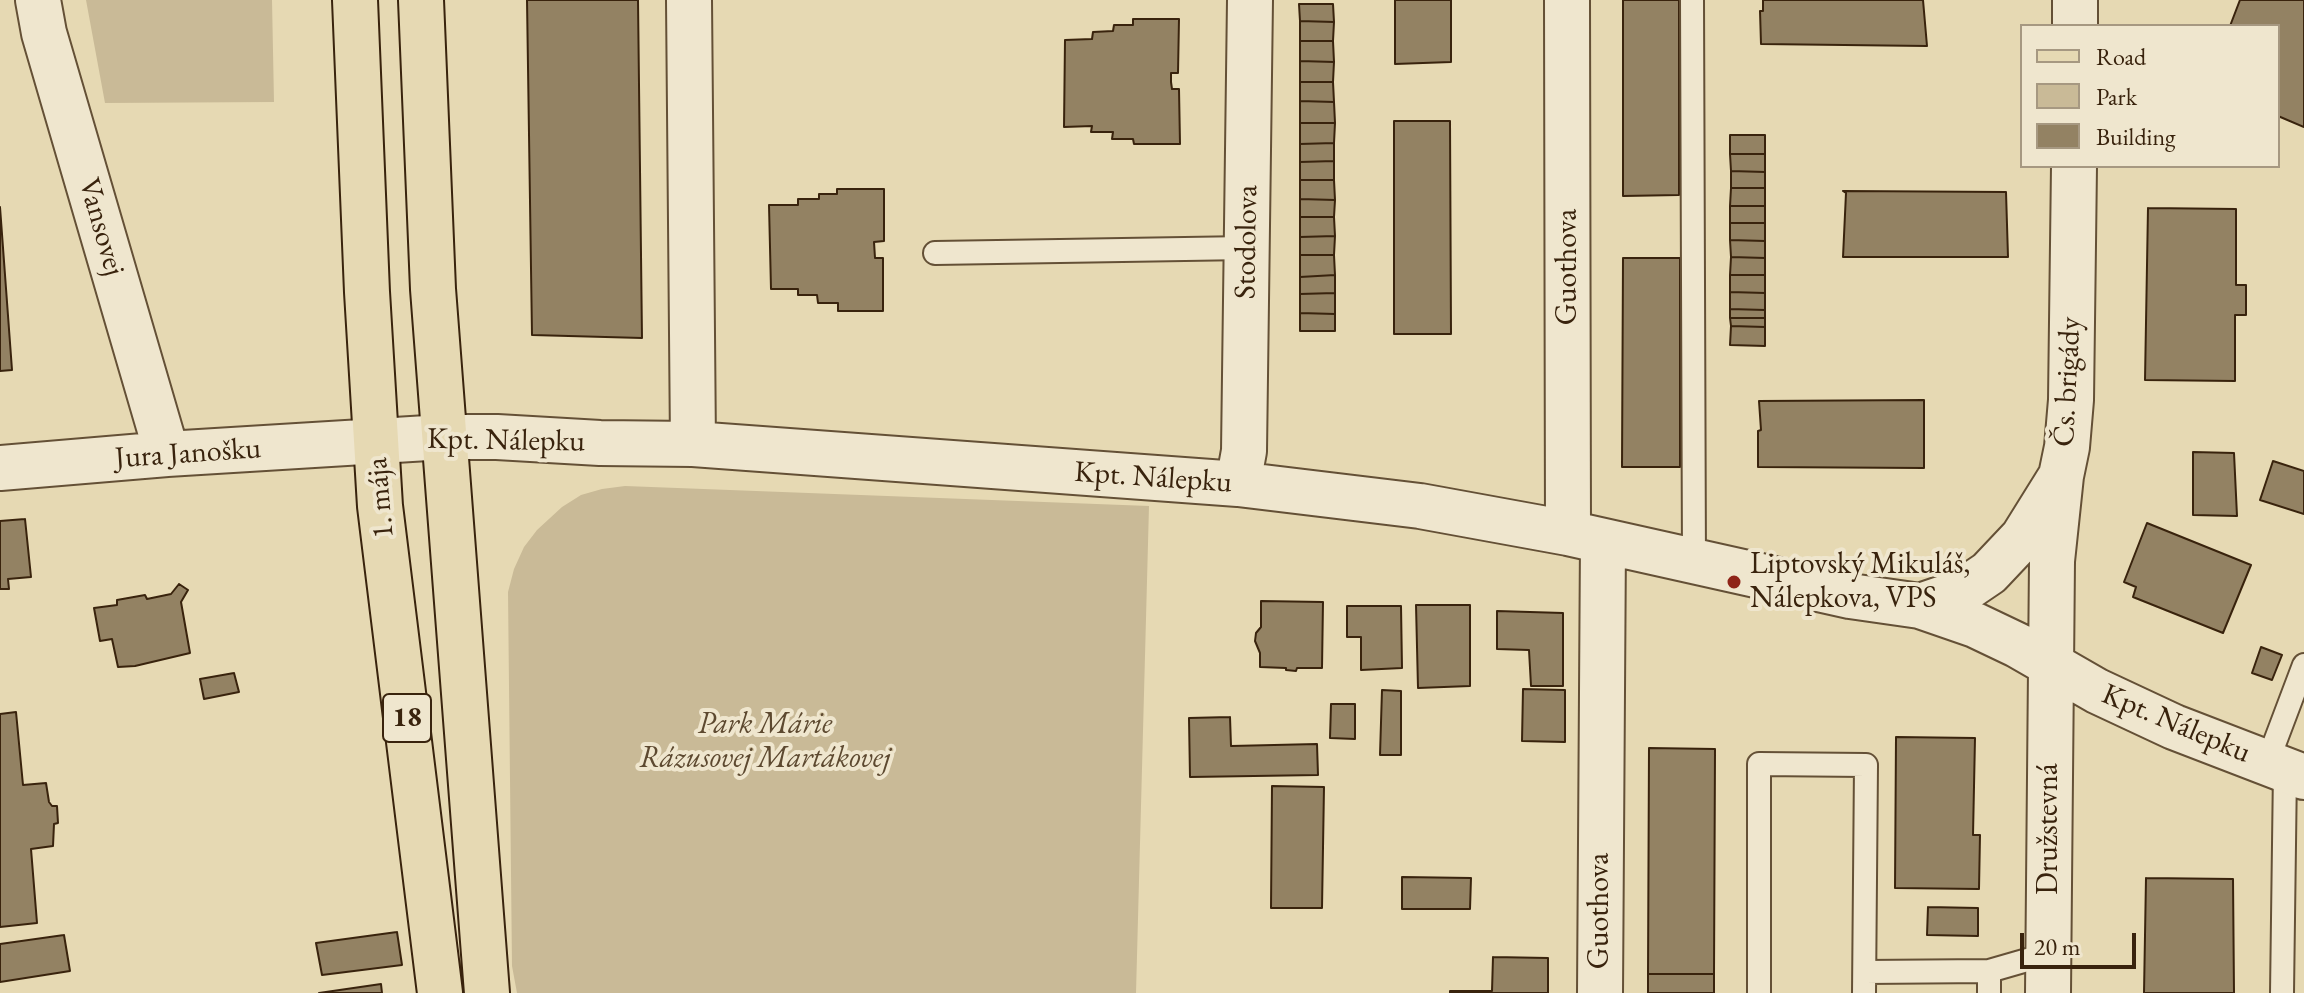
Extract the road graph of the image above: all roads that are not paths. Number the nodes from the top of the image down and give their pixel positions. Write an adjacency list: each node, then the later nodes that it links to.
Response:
1 (38, 0): 16 (street, Vansovej)
2 (355, 0): 14 (main road, 1. mája / 18)
3 (421, 0): 13 (main road, 18)
4 (689, 0): 15 (street)
5 (1250, 0): 11 (street, Stodolova)
6 (1567, 0): 20 (street, Guothova)
7 (1692, 0): 21 (lane)
8 (2075, 0): 9 (street)
9 (2075, 24)
10 (2074, 168): 18 (street, Čs. brigády)
11 (1247, 248): 12 (lane); 19 (street, Stodolova)
12 (935, 253)
13 (444, 437): 14 (street, Kpt. Nálepku); 15 (street, Kpt. Nálepku); 31 (main road, 18)
14 (376, 443): 16 (street, Jura Janošku); 30 (main road, 1. mája / 18)
15 (693, 444): 19 (street, Kpt. Nálepku)
16 (167, 454): 17 (street, Jura Janošku)
17 (0, 468)
18 (2061, 476): 22 (street, Čs. brigády); 24 (street)
19 (1238, 484): 20 (street, Kpt. Nálepku)
20 (1586, 537): 21 (street, Kpt. Nálepku); 32 (street, Guothova)
21 (1694, 561): 23 (street, Kpt. Nálepku)
22 (1989, 573): 23 (street, Kpt. Nálepku)
23 (1920, 606): 24 (street, Kpt. Nálepku)
24 (2050, 665): 26 (street, Kpt. Nálepku); 27 (street, Družstevná)
25 (2304, 665): 26 (lane)
26 (2285, 770): 34 (lane)
27 (2048, 974): 28 (lane)
28 (1989, 982): 29 (lane)
29 (1865, 983): 33 (lane)
30 (440, 993)
31 (487, 993)
32 (1600, 993)
33 (1759, 993)
34 (2282, 993)

